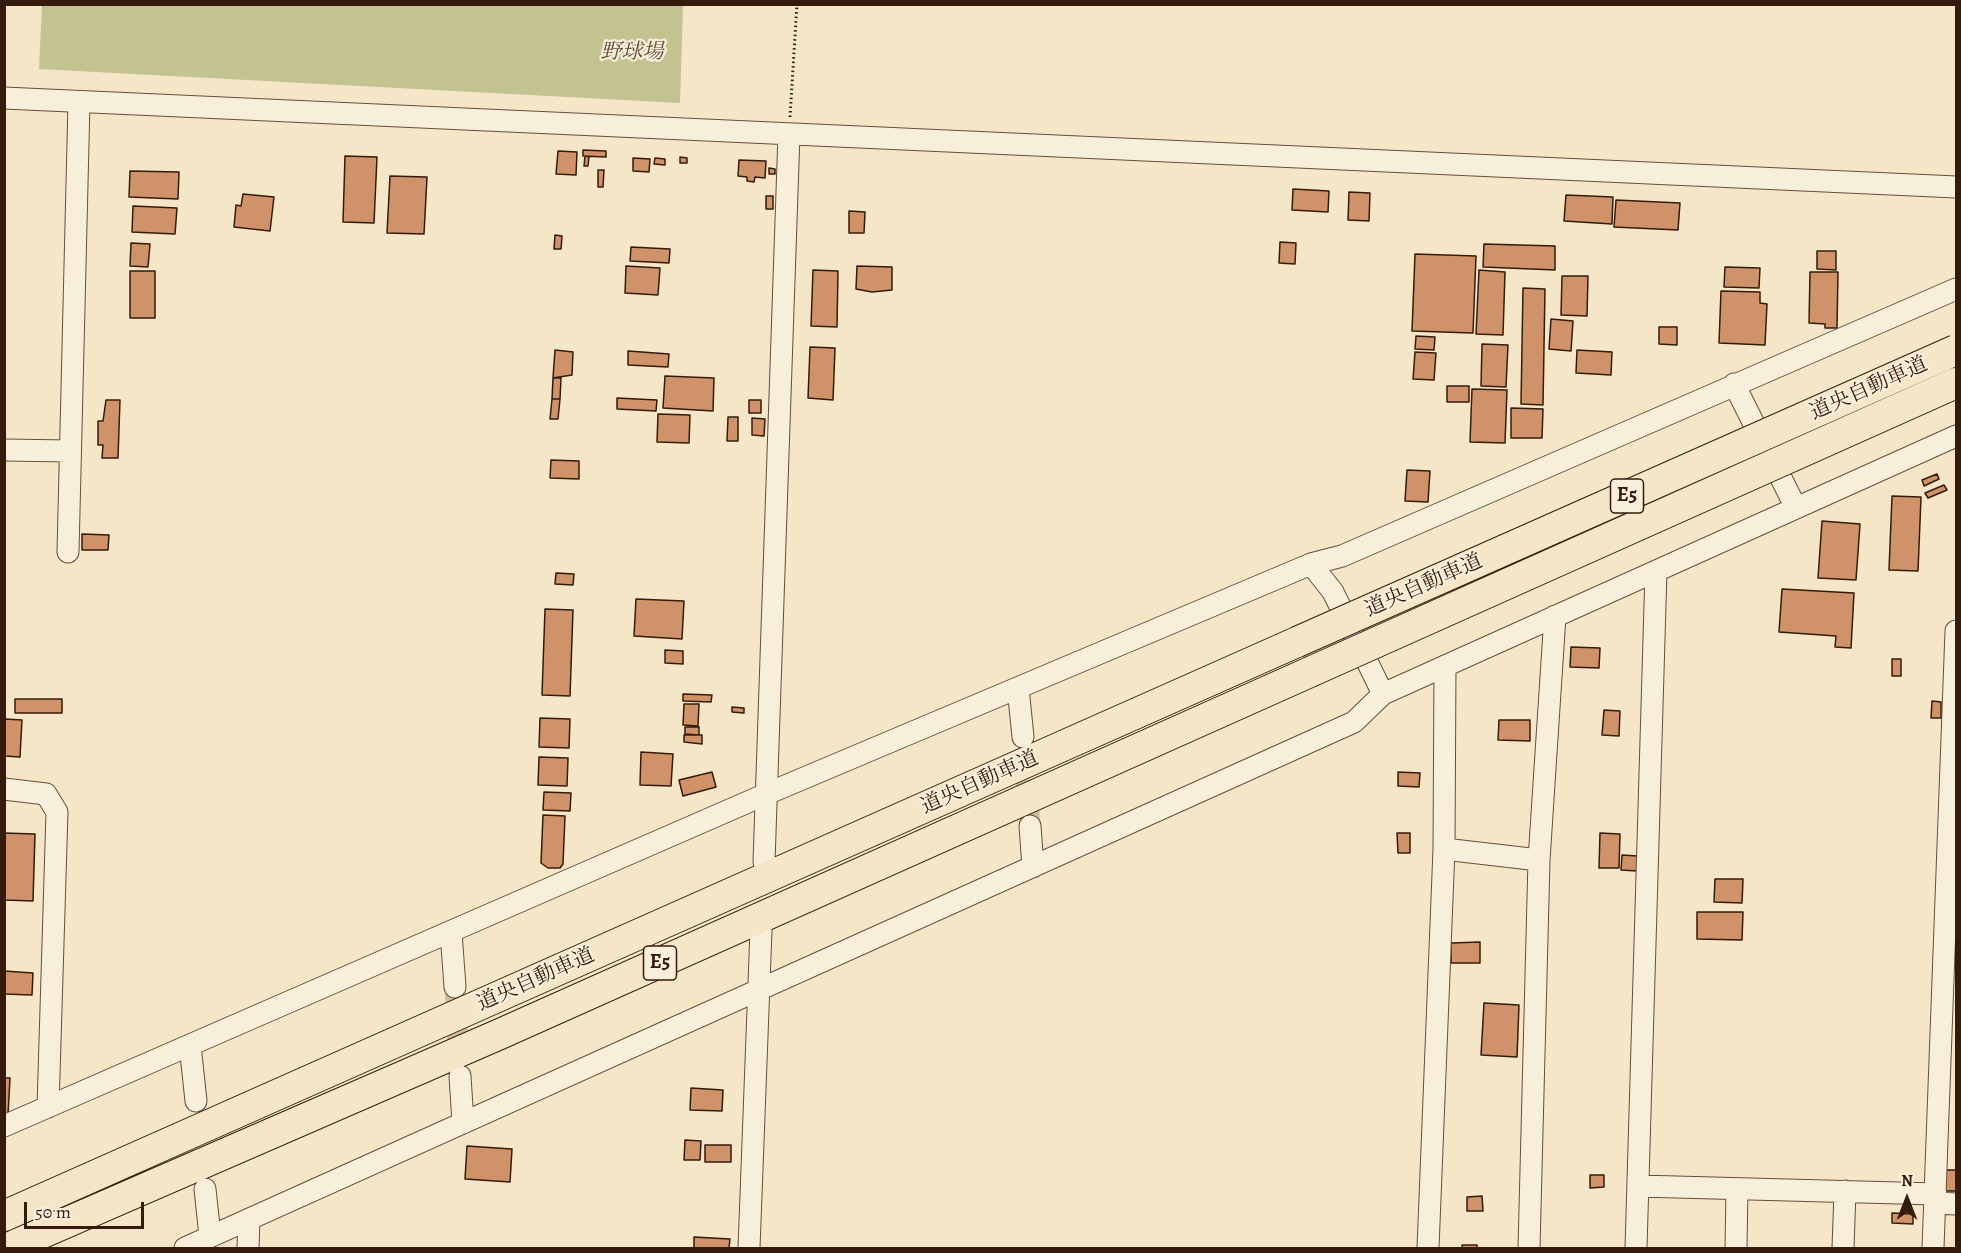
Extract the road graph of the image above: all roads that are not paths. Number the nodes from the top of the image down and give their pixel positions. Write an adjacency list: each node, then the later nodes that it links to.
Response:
1 (4, 98): 2 (street)
2 (79, 102): 3 (street); 11 (street)
3 (789, 134): 4 (street); 23 (street)
4 (1956, 187)
5 (1956, 290): 8 (street)
6 (1956, 350): 44 (highway, 道央自動車道 / E5, bridge)
7 (1956, 383): 47 (highway, 道央自動車道 / E5, bridge)
8 (1734, 384): 12 (street); 14 (street)
9 (1956, 436): 12 (street)
10 (4, 450): 11 (street)
11 (70, 451): 13 (street)
12 (1796, 508): 15 (street)
13 (68, 552)
14 (1311, 564): 19 (street); 20 (street)
15 (1656, 572): 16 (street); 39 (street)
16 (1556, 616): 18 (street); 26 (street)
17 (1956, 632): 43 (street)
18 (1445, 666): 20 (street); 25 (street)
19 (1018, 688): 21 (street); 23 (street)
20 (1383, 694): 28 (street)
21 (1023, 737)
22 (4, 789): 36 (street)
23 (765, 795): 27 (street); 30 (street)
24 (1030, 826): 28 (street)
25 (1444, 849): 26 (street); 51 (street)
26 (1539, 860): 52 (street)
27 (764, 862)
28 (1033, 867): 32 (street)
29 (761, 930): 32 (street)
30 (451, 932): 31 (street); 33 (street)
31 (454, 987)
32 (758, 990): 37 (street); 50 (street)
33 (190, 1045): 35 (street); 36 (street)
34 (460, 1076): 37 (street)
35 (196, 1101)
36 (48, 1107): 38 (street)
37 (463, 1123): 45 (street)
38 (4, 1126)
39 (1639, 1186): 40 (street); 53 (street)
40 (1737, 1189): 42 (street); 54 (street)
41 (205, 1190): 46 (street)
42 (1845, 1191): 43 (street); 55 (street)
43 (1943, 1200): 56 (street)
44 (4, 1216)
45 (249, 1219): 46 (street); 49 (street)
46 (210, 1236): 48 (street)
47 (8, 1248)
48 (184, 1248)
49 (248, 1248)
50 (749, 1248)
51 (1428, 1248)
52 (1529, 1248)
53 (1636, 1248)
54 (1736, 1248)
55 (1843, 1248)
56 (1933, 1248)

